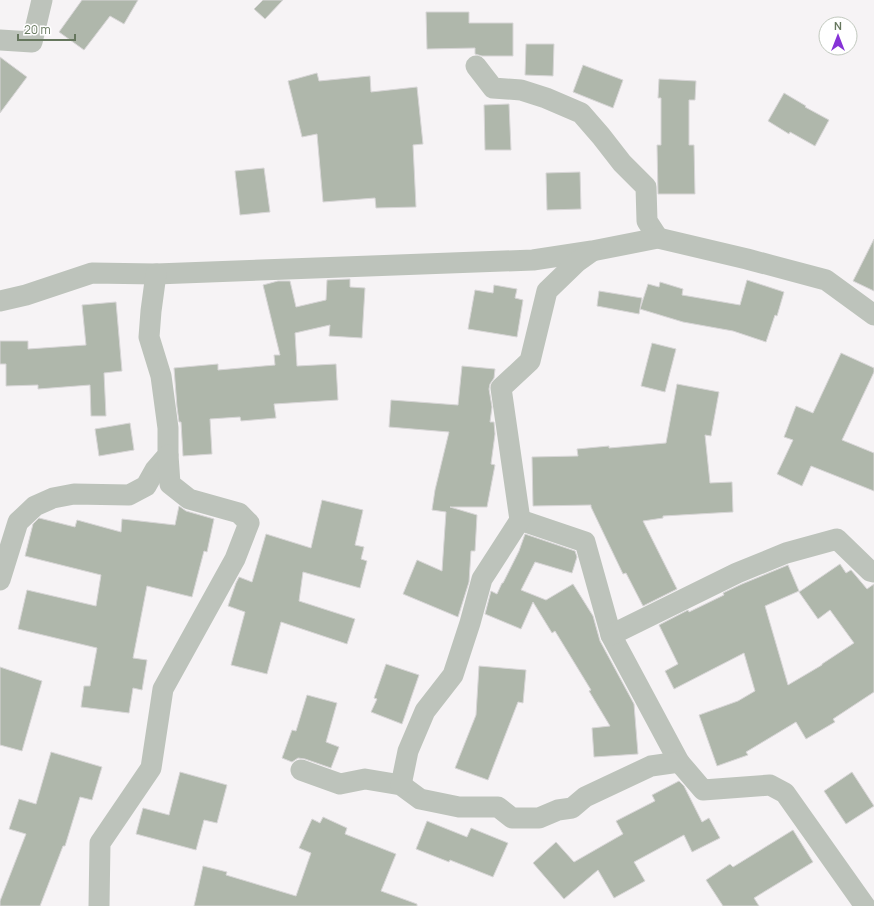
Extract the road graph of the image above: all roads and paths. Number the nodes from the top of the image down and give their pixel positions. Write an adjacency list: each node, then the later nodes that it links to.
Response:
1 (42, 0): 2 (street)
2 (0, 40)
3 (476, 66): 4 (street)
4 (658, 238): 5 (street); 10 (street)
5 (592, 251): 6 (street); 8 (street)
6 (533, 260): 7 (street); 8 (street)
7 (156, 274): 9 (street); 11 (street)
8 (547, 291): 12 (street)
9 (0, 301)
10 (874, 315)
11 (168, 455): 14 (street); 19 (street)
12 (520, 520): 15 (street); 18 (street)
13 (874, 572): 15 (street)
14 (0, 580)
15 (611, 635): 16 (street)
16 (679, 762): 18 (street); 20 (street)
17 (301, 770): 18 (street)
18 (401, 785)
19 (99, 906)
20 (865, 906)

